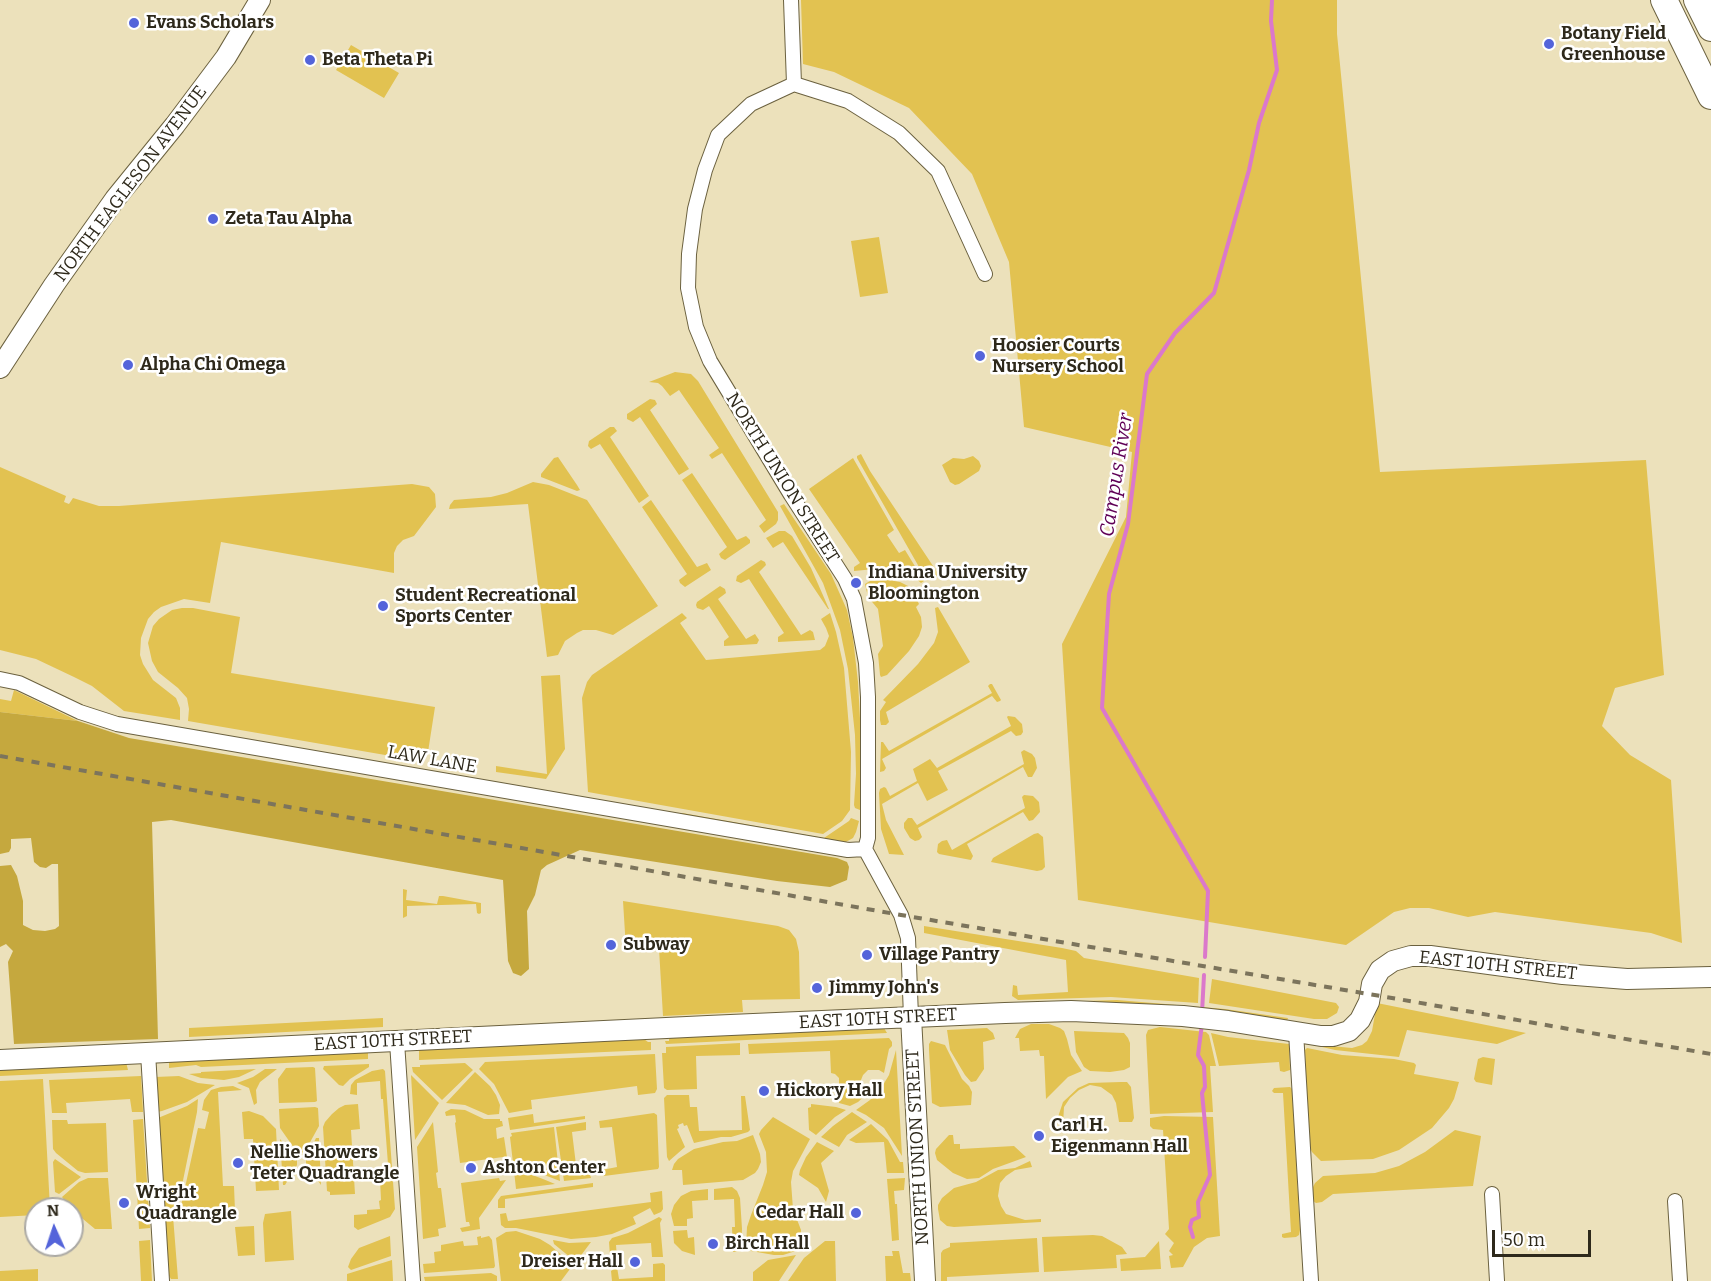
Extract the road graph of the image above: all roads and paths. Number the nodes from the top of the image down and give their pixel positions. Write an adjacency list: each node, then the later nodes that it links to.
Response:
1 (260, 0): 9 (street, NORTH EAGLESON AVENUE)
2 (791, 0): 6 (street)
3 (1664, 0): 7 (highway)
4 (1697, 0): 5 (highway)
5 (1711, 28)
6 (794, 84): 8 (street); 11 (street, NORTH UNION STREET)
7 (1711, 96)
8 (985, 274)
9 (0, 368)
10 (0, 679): 11 (street, LAW LANE)
11 (865, 849): 13 (street, NORTH UNION STREET)
12 (1711, 977): 14 (street, EAST 10TH STREET)
13 (911, 1017): 14 (street, EAST 10TH STREET); 15 (street, EAST 10TH STREET); 22 (street, NORTH UNION STREET)
14 (1296, 1032): 23 (street)
15 (398, 1042): 16 (street, EAST 10TH STREET); 21 (street)
16 (148, 1053): 17 (street, EAST 10TH STREET); 20 (street)
17 (0, 1060)
18 (1492, 1194): 24 (street)
19 (1675, 1201): 25 (street)
20 (162, 1281)
21 (413, 1281)
22 (926, 1281)
23 (1311, 1281)
24 (1497, 1281)
25 (1680, 1281)

